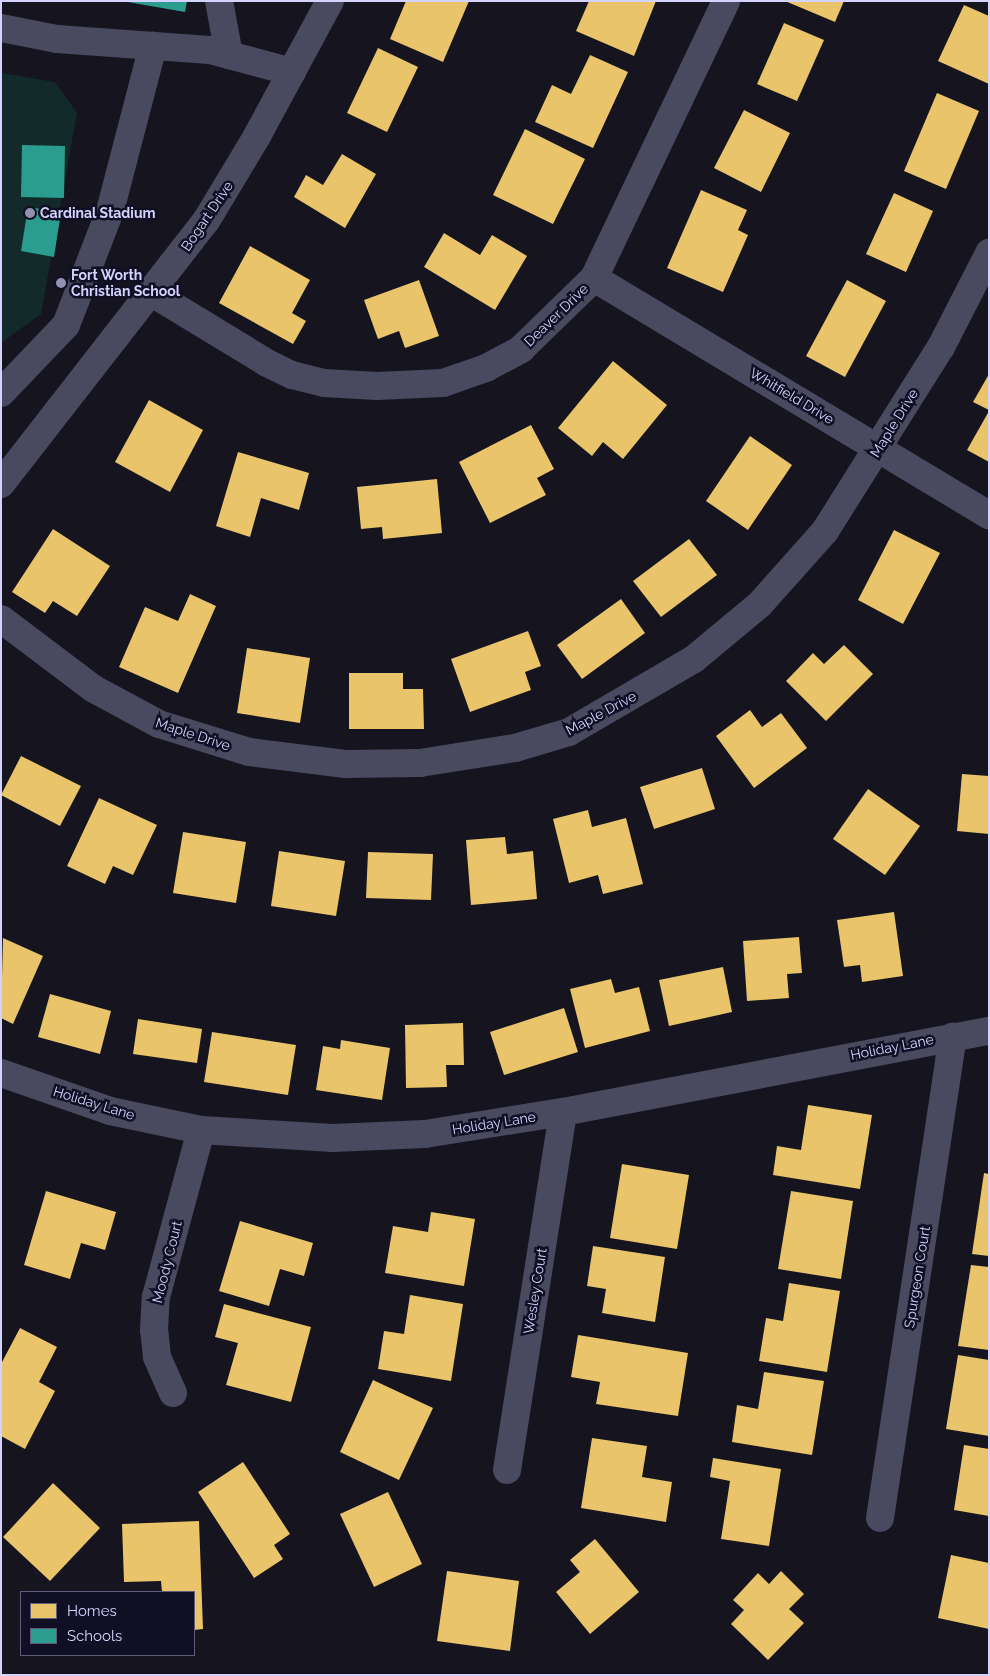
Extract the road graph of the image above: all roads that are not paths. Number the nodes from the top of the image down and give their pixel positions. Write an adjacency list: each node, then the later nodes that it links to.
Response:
1 (220, 1): 6 (street)
2 (330, 1): 7 (street, Bogart Drive)
3 (726, 1): 9 (street, Deaver Drive)
4 (1, 28): 5 (street)
5 (153, 46): 6 (street); 11 (street)
6 (229, 55): 7 (street)
7 (292, 72): 10 (street, Bogart Drive)
8 (989, 252): 12 (street, Maple Drive)
9 (594, 278): 10 (street, Deaver Drive); 12 (street, Whitfield Drive)
10 (152, 293): 13 (street, Bogart Drive)
11 (1, 393)
12 (879, 449): 14 (street, Whitfield Drive); 15 (street, Maple Drive)
13 (5, 469)
14 (989, 515)
15 (1, 619)
16 (989, 1031): 17 (street, Holiday Lane)
17 (953, 1036): 19 (street, Holiday Lane); 23 (street, Spurgeon Court)
18 (1, 1073): 20 (street, Holiday Lane)
19 (563, 1112): 20 (street, Holiday Lane); 22 (street, Wesley Court)
20 (201, 1130): 21 (street, Moody Court)
21 (173, 1392)
22 (508, 1470)
23 (880, 1518)

